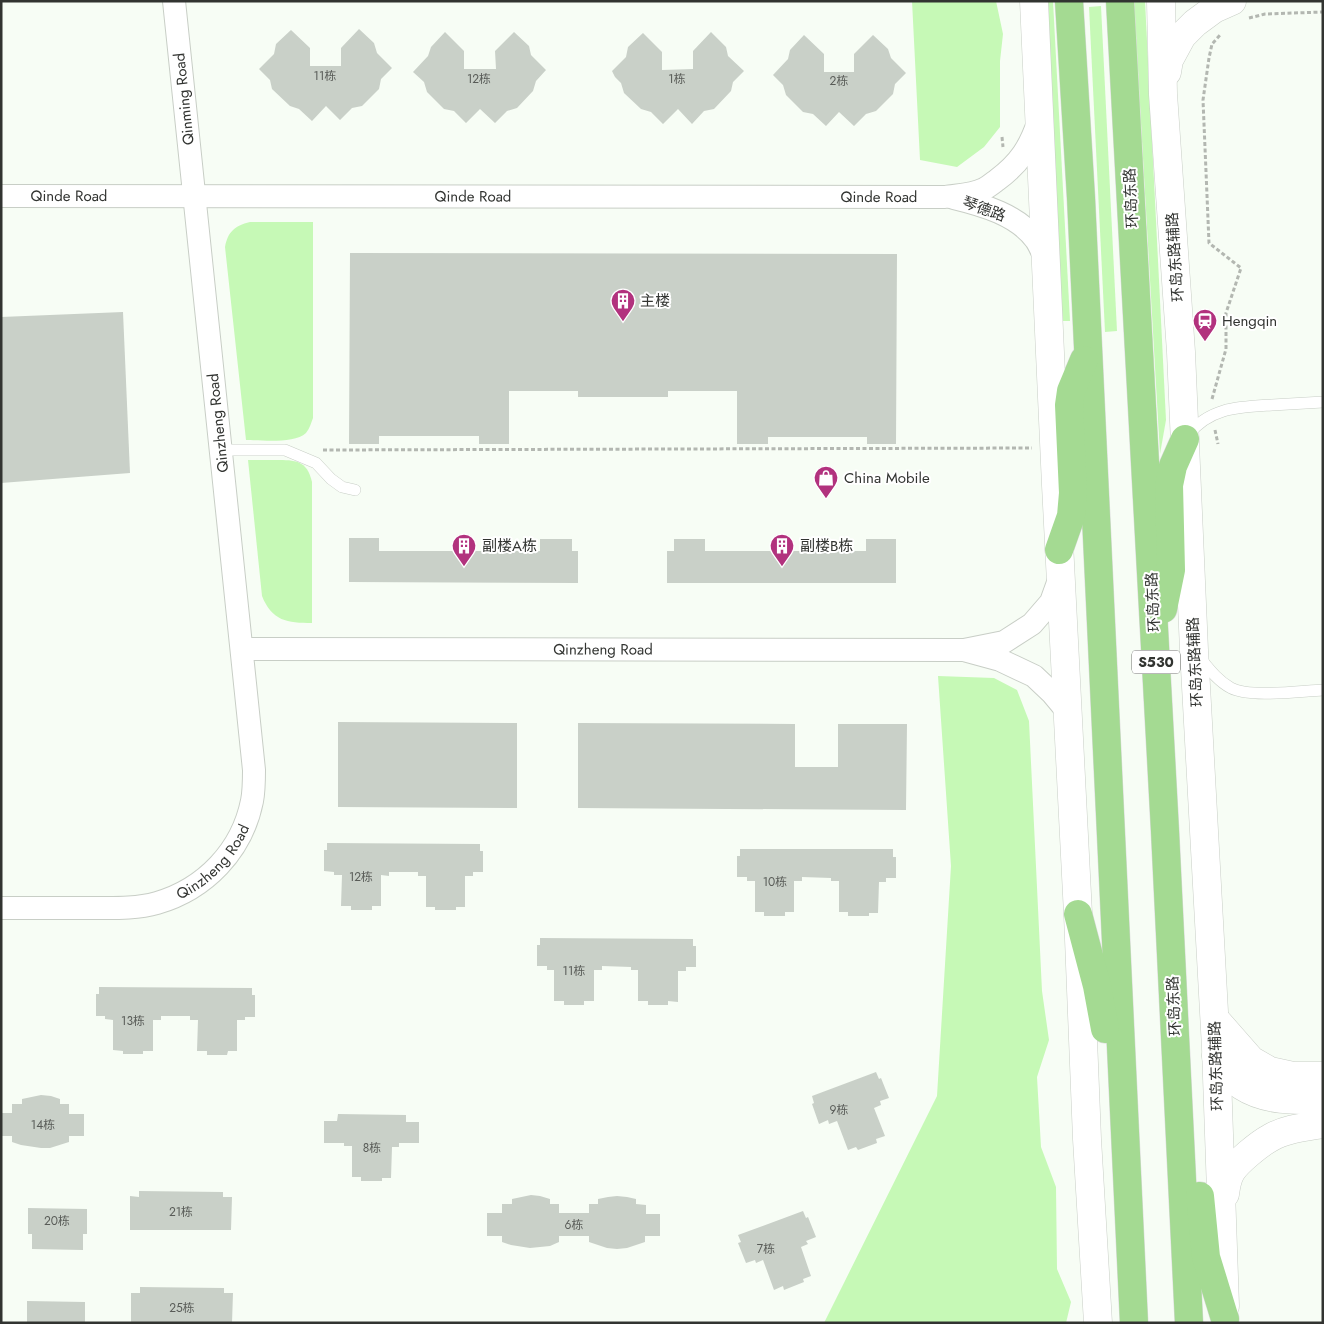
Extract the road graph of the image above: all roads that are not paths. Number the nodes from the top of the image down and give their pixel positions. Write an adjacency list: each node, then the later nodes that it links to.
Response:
1 (174, 1): 10 (street, Qinming Road)
2 (1034, 1): 8 (main road)
3 (1069, 1): 13 (main road)
4 (1120, 1): 20 (main road, 环岛东路 / S530)
5 (1161, 1): 7 (main road, 环岛东路辅路)
6 (1236, 10): 7 (main road)
7 (1163, 94): 15 (main road, 环岛东路辅路)
8 (1040, 120): 11 (street, 琴德路); 12 (main road)
9 (1, 196): 10 (street, Qinde Road)
10 (194, 197): 11 (street, Qinde Road); 16 (street, Qinzheng Road)
11 (945, 197): 12 (street, 琴德路)
12 (1045, 258): 18 (main road)
13 (1088, 352): 18 (main road); 33 (main road)
14 (1323, 402): 15 (lane)
15 (1186, 438): 20 (main road); 23 (main road, 环岛东路辅路)
16 (221, 450): 17 (lane); 21 (street, Qinzheng Road)
17 (355, 490)
18 (1059, 550): 19 (main road)
19 (1060, 577): 22 (street); 25 (main road)
20 (1155, 645): 34 (main road, 环岛东路 / S530)
21 (242, 649): 22 (street, Qinzheng Road); 26 (street, Qinzheng Road)
22 (964, 650): 25 (street)
23 (1194, 650): 24 (lane); 28 (main road, 环岛东路辅路)
24 (1323, 690)
25 (1067, 711): 27 (main road)
26 (1, 908)
27 (1078, 914): 33 (main road); 37 (main road)
28 (1215, 1019): 29 (main road, 环岛东路辅路); 30 (main road)
29 (1216, 1056): 31 (main road); 35 (main road, 环岛东路辅路)
30 (1323, 1076)
31 (1323, 1099)
32 (1323, 1124): 35 (main road)
33 (1124, 1130): 38 (main road)
34 (1182, 1164): 36 (main road); 39 (main road, 环岛东路 / S530)
35 (1222, 1210): 36 (main road, 环岛东路辅路)
36 (1226, 1321)
37 (1098, 1323)
38 (1134, 1323)
39 (1188, 1323)

